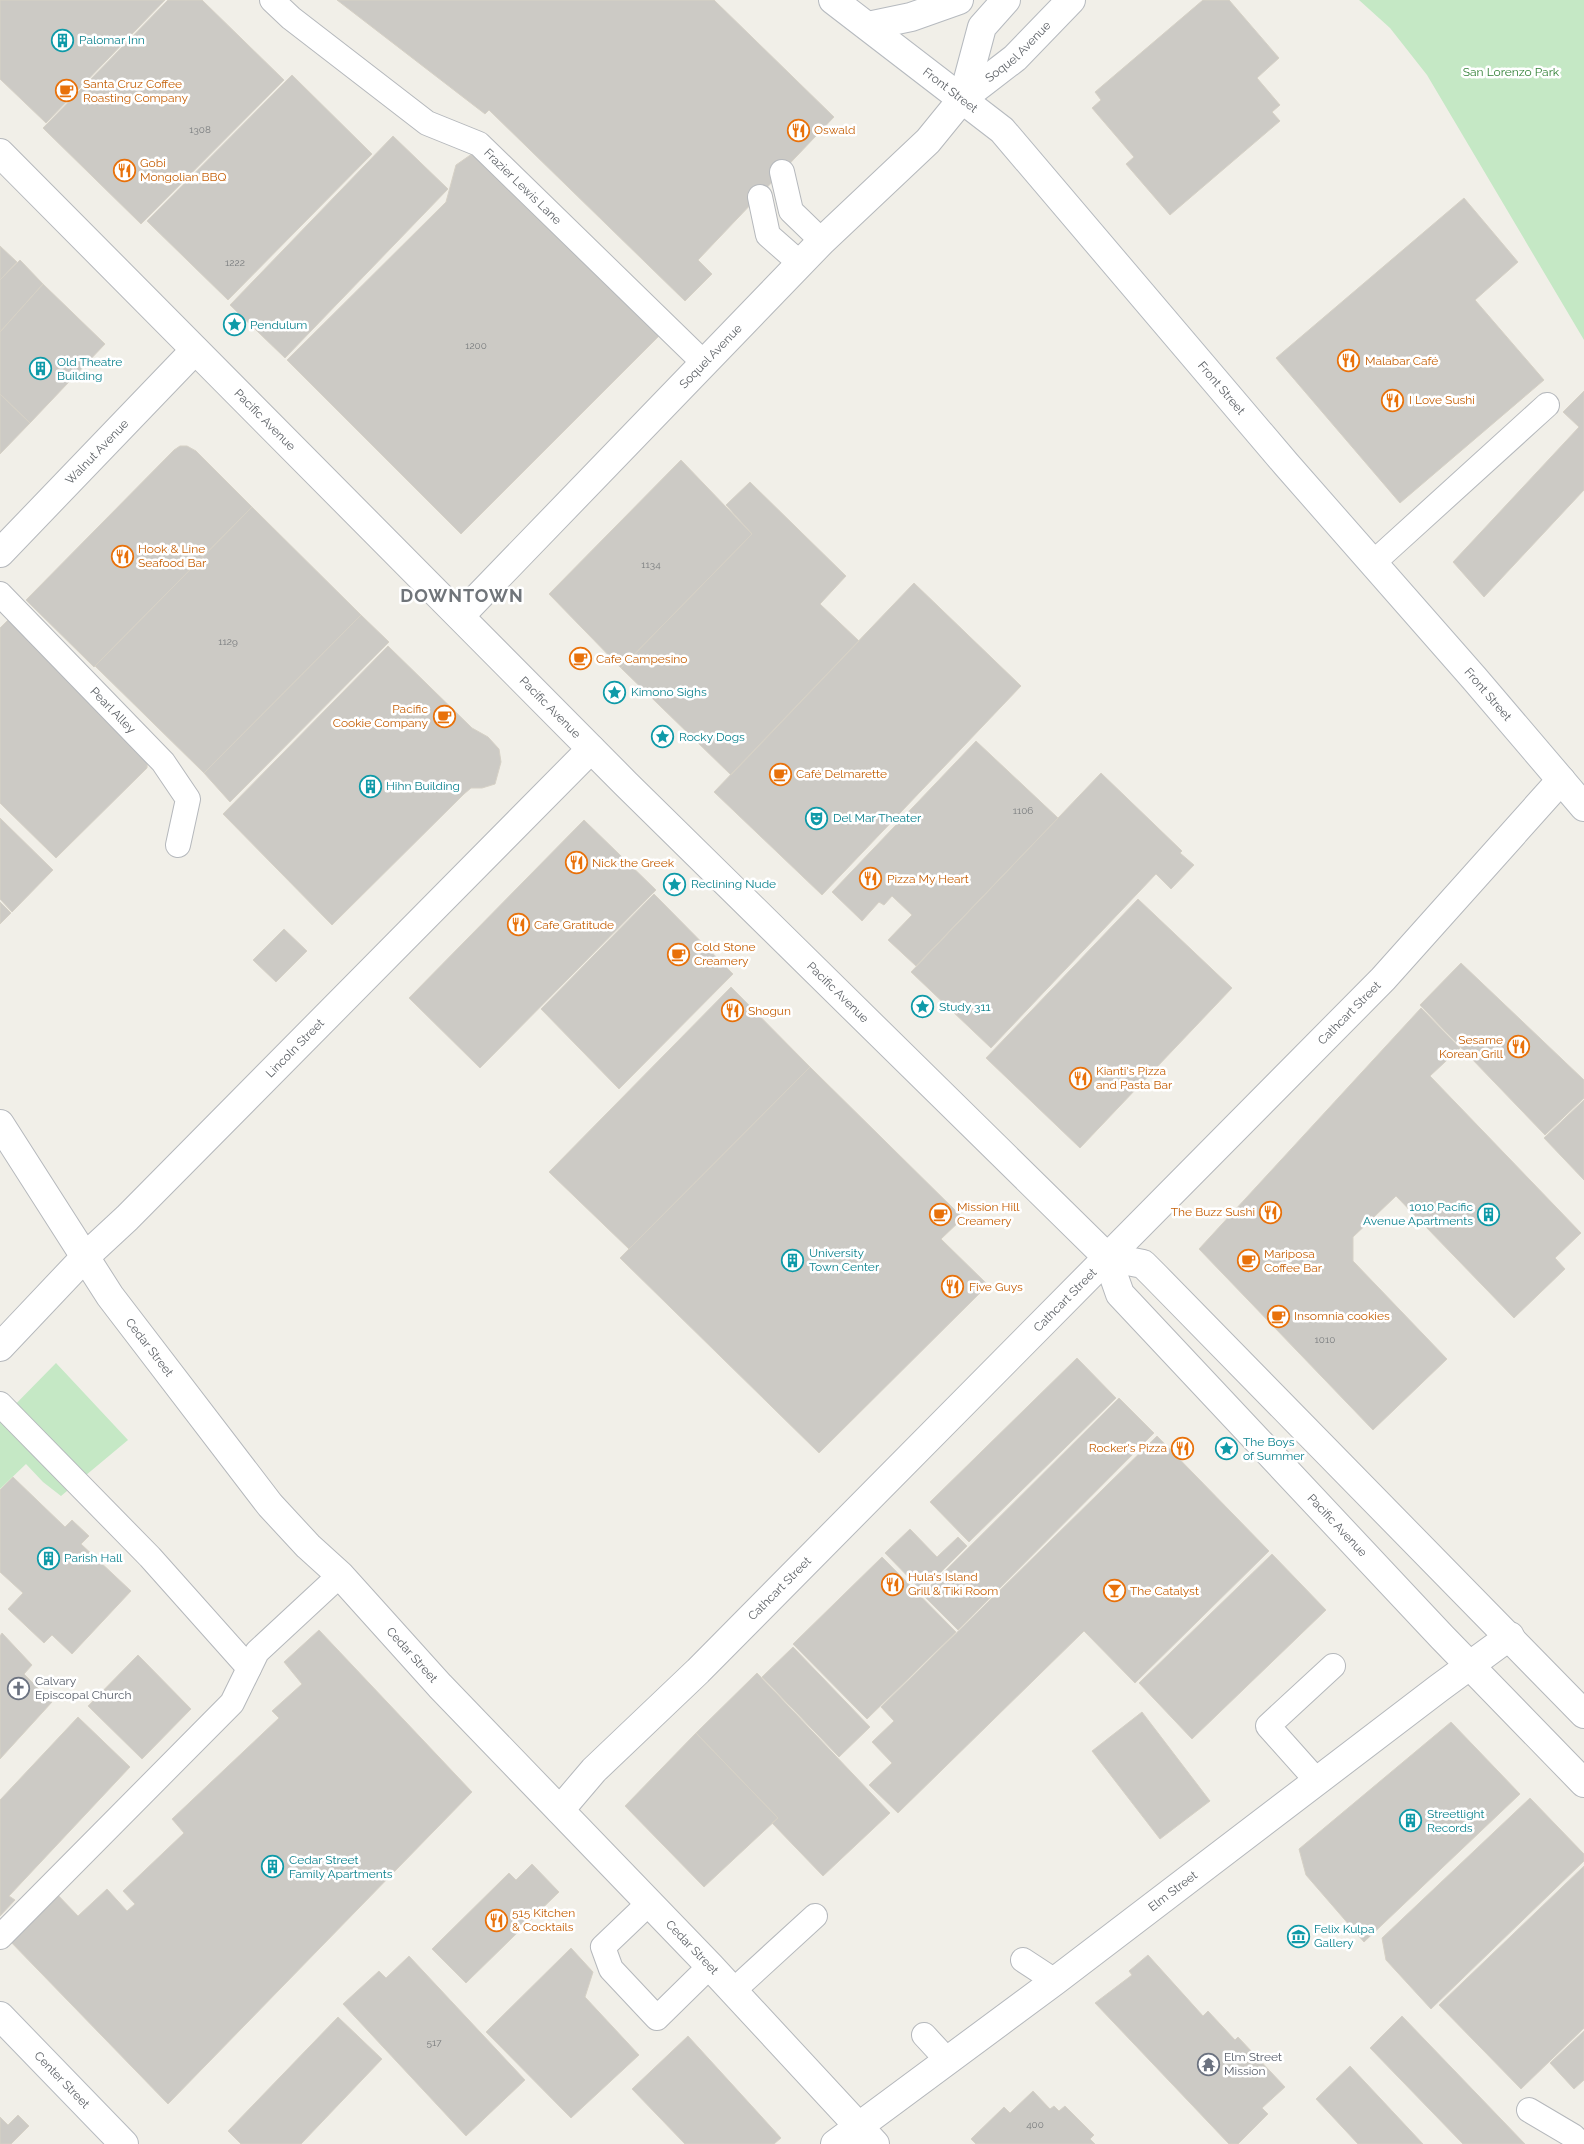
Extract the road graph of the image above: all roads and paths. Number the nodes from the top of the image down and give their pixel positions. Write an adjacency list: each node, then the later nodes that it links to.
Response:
1 (272, 0): 14 (lane, Frazier Lewis Lane)
2 (833, 0): 6 (street, Front Street)
3 (959, 0): 6 (street)
4 (1006, 0): 7 (street, Soquel Avenue)
5 (1071, 0): 7 (street, Soquel Avenue)
6 (868, 26): 7 (street, Front Street)
7 (963, 98): 11 (street, Soquel Avenue); 17 (street, Front Street)
8 (0, 153): 13 (street, Pacific Avenue)
9 (782, 172): 11 (lane)
10 (760, 197): 12 (lane)
11 (822, 241): 12 (street, Soquel Avenue)
12 (801, 264): 14 (street, Soquel Avenue)
13 (195, 350): 16 (street, Walnut Avenue); 19 (street, Pacific Avenue)
14 (705, 364): 19 (street, Soquel Avenue)
15 (1547, 406): 17 (lane)
16 (0, 553)
17 (1373, 563): 21 (street, Front Street)
18 (0, 594): 23 (lane, Pearl Alley)
19 (460, 616): 20 (street, Pacific Avenue)
20 (591, 748): 25 (street, Lincoln Street); 26 (street, Pacific Avenue)
21 (1561, 780): 22 (street, Front Street); 26 (street, Cathcart Street)
22 (1584, 807)
23 (178, 845)
24 (0, 1124): 25 (street, Cedar Street)
25 (86, 1256): 27 (street, Lincoln Street); 29 (street, Cedar Street)
26 (1107, 1256): 30 (street); 32 (street, Pacific Avenue); 37 (street, Cathcart Street)
27 (0, 1347)
28 (0, 1404): 33 (lane)
29 (340, 1575): 33 (lane); 37 (street, Cedar Street)
30 (1510, 1636): 32 (street, Elm Street); 34 (street)
31 (1332, 1666): 35 (lane)
32 (1470, 1666): 35 (street, Elm Street); 36 (street, Pacific Avenue)
33 (249, 1668): 40 (lane)
34 (1584, 1714)
35 (1318, 1782): 43 (street, Elm Street)
36 (1584, 1783)
37 (560, 1810): 38 (street, Cedar Street)
38 (648, 1904): 42 (street, Cedar Street); 42 (lane)
39 (815, 1916): 44 (lane)
40 (0, 1937)
41 (1023, 1960): 43 (lane)
42 (710, 1966): 44 (street, Cedar Street)
43 (1054, 1982): 47 (street, Elm Street)
44 (733, 1991): 49 (street, Cedar Street)
45 (0, 2016): 50 (street, Center Street)
46 (924, 2035): 47 (lane)
47 (948, 2061): 49 (street, Elm Street)
48 (1529, 2110): 52 (lane)
49 (866, 2135): 51 (street, Elm Street)
50 (124, 2144)
51 (835, 2144)
52 (1581, 2144)

